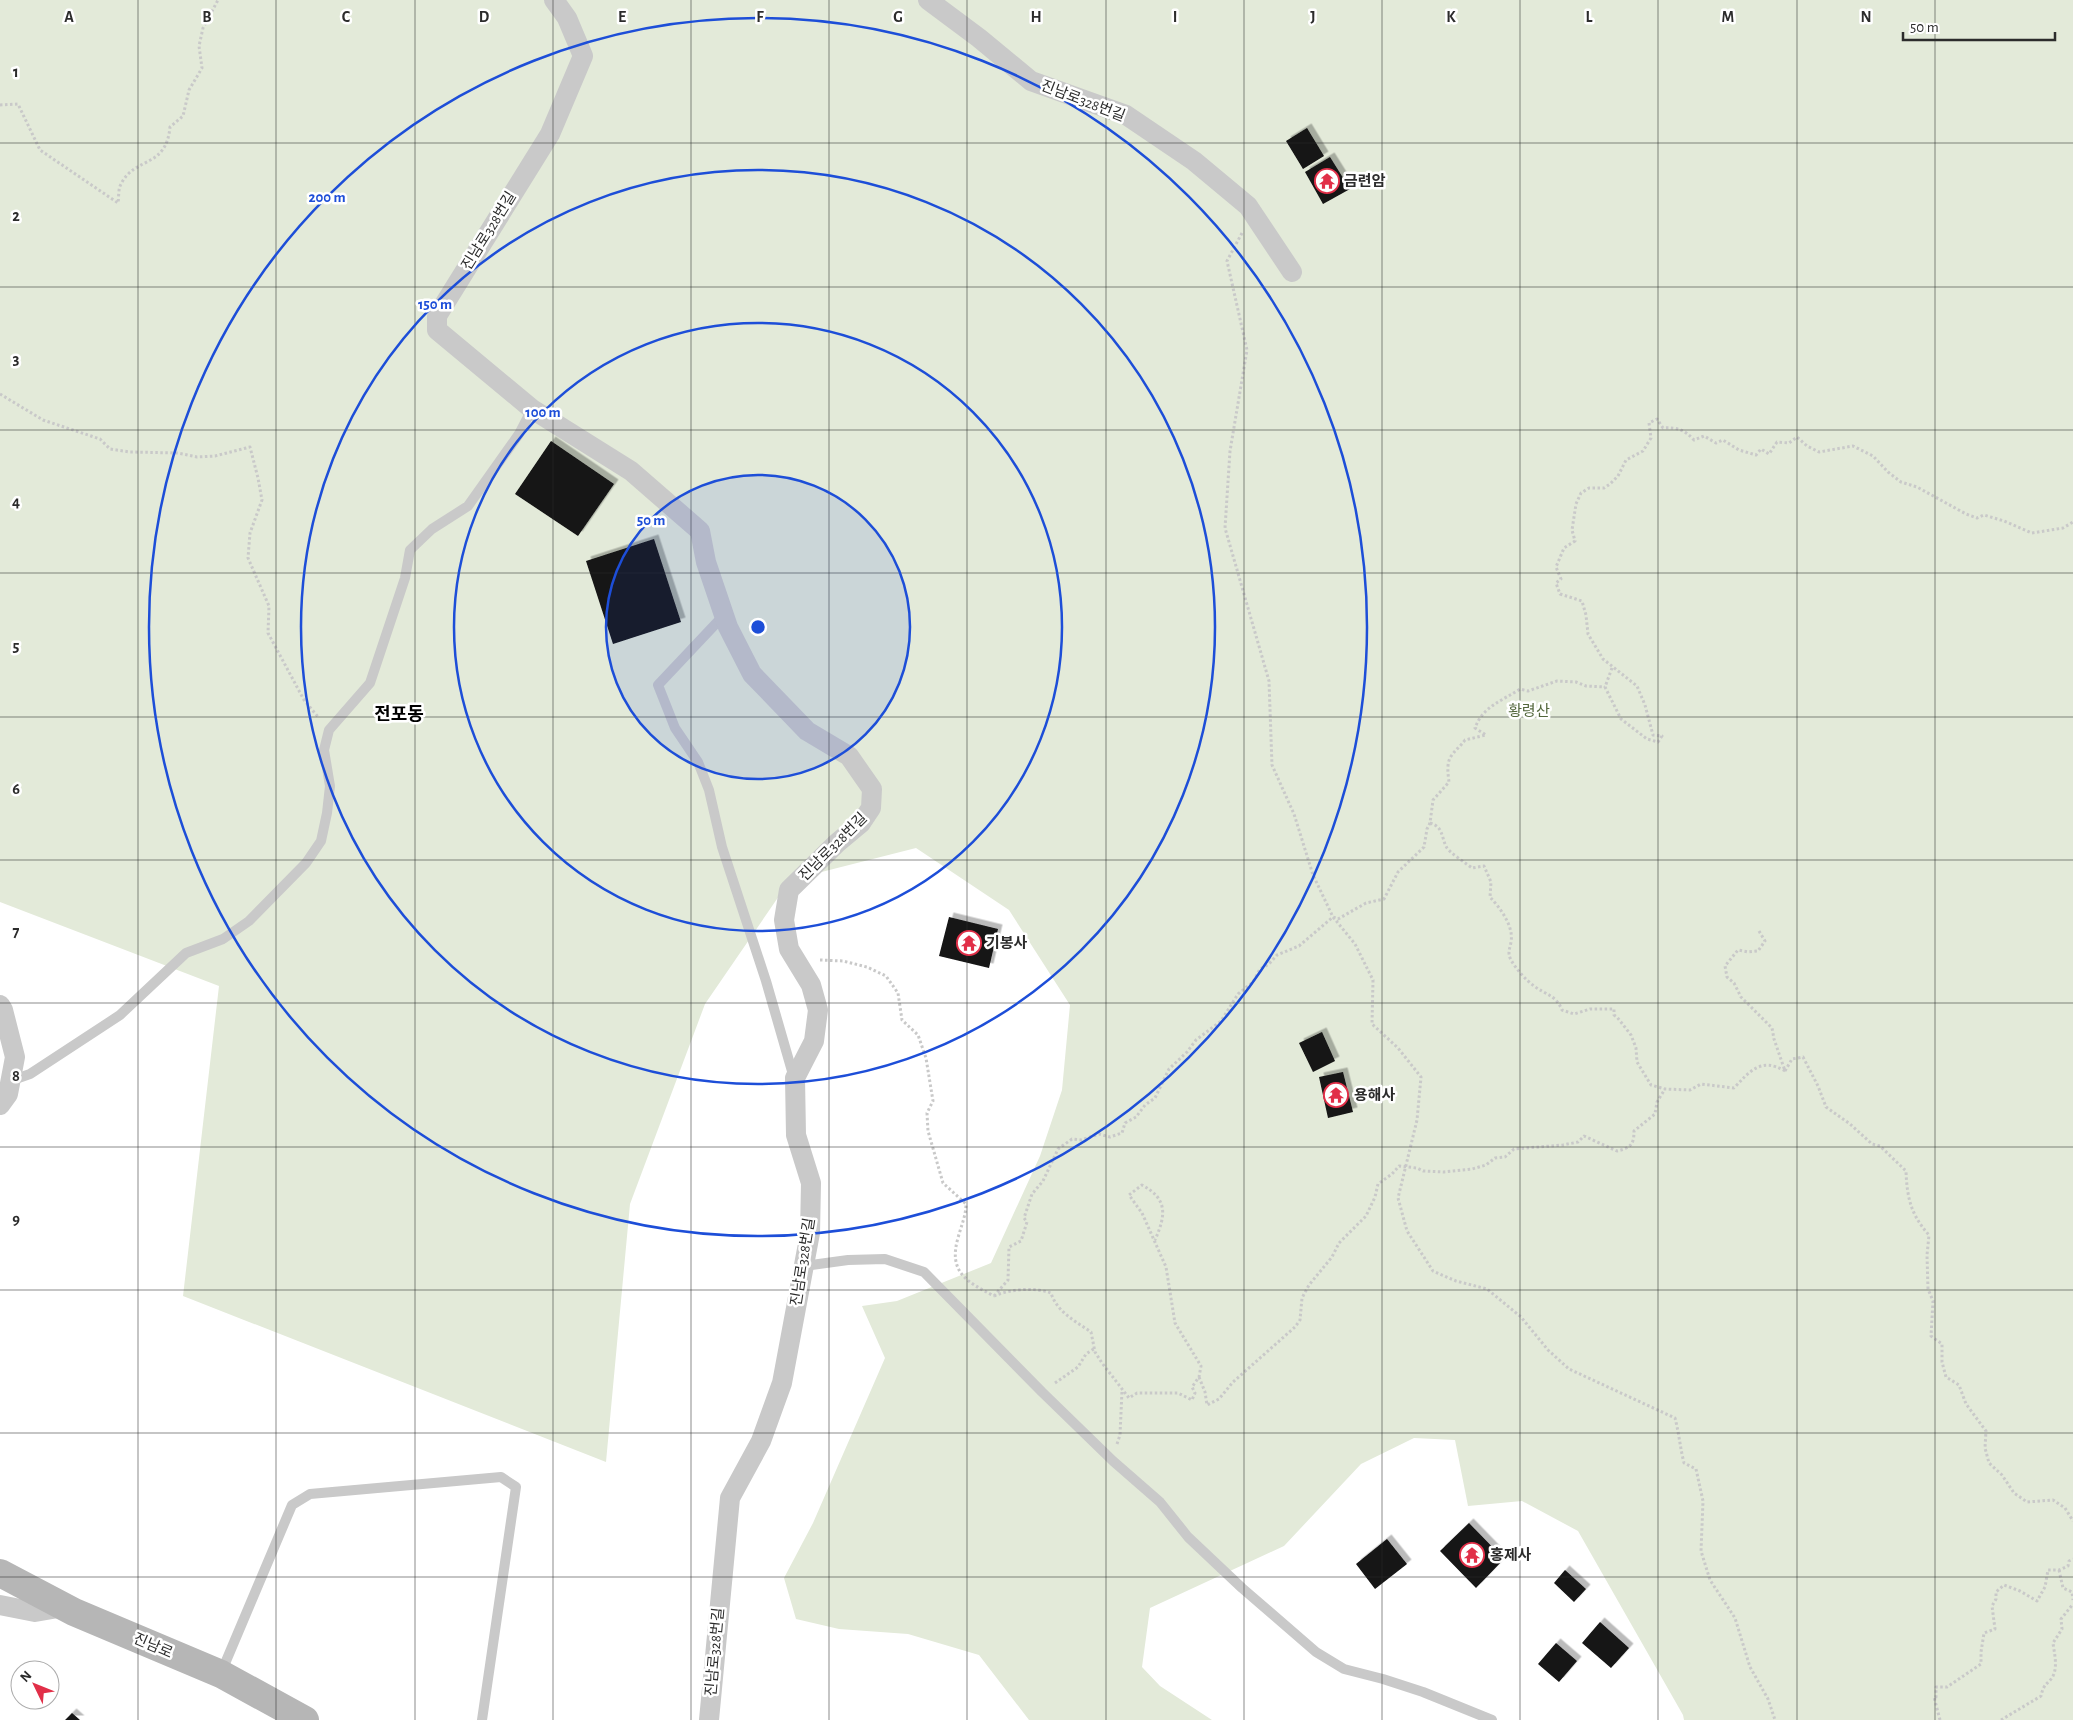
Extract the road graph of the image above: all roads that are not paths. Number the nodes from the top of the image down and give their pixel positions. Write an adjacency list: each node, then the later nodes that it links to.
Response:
1 (554, 0): 4 (street, 진남로328번길)
2 (928, 0): 3 (street, 진남로328번길)
3 (1292, 272)
4 (532, 409): 5 (street, 진남로328번길); 8 (lane)
5 (724, 615): 7 (lane); 7 (street, 진남로328번길)
6 (0, 1005): 8 (street)
7 (794, 1078): 10 (street, 진남로328번길)
8 (10, 1081): 9 (street)
9 (0, 1105)
10 (804, 1266): 17 (street, 진남로328번길); 18 (lane)
11 (0, 1573): 13 (street, 진남로)
12 (0, 1606): 13 (street)
13 (64, 1607): 14 (street, 진남로)
14 (221, 1674): 15 (street, 진남로); 16 (lane)
15 (305, 1720)
16 (482, 1720)
17 (709, 1720)
18 (1492, 1720)

